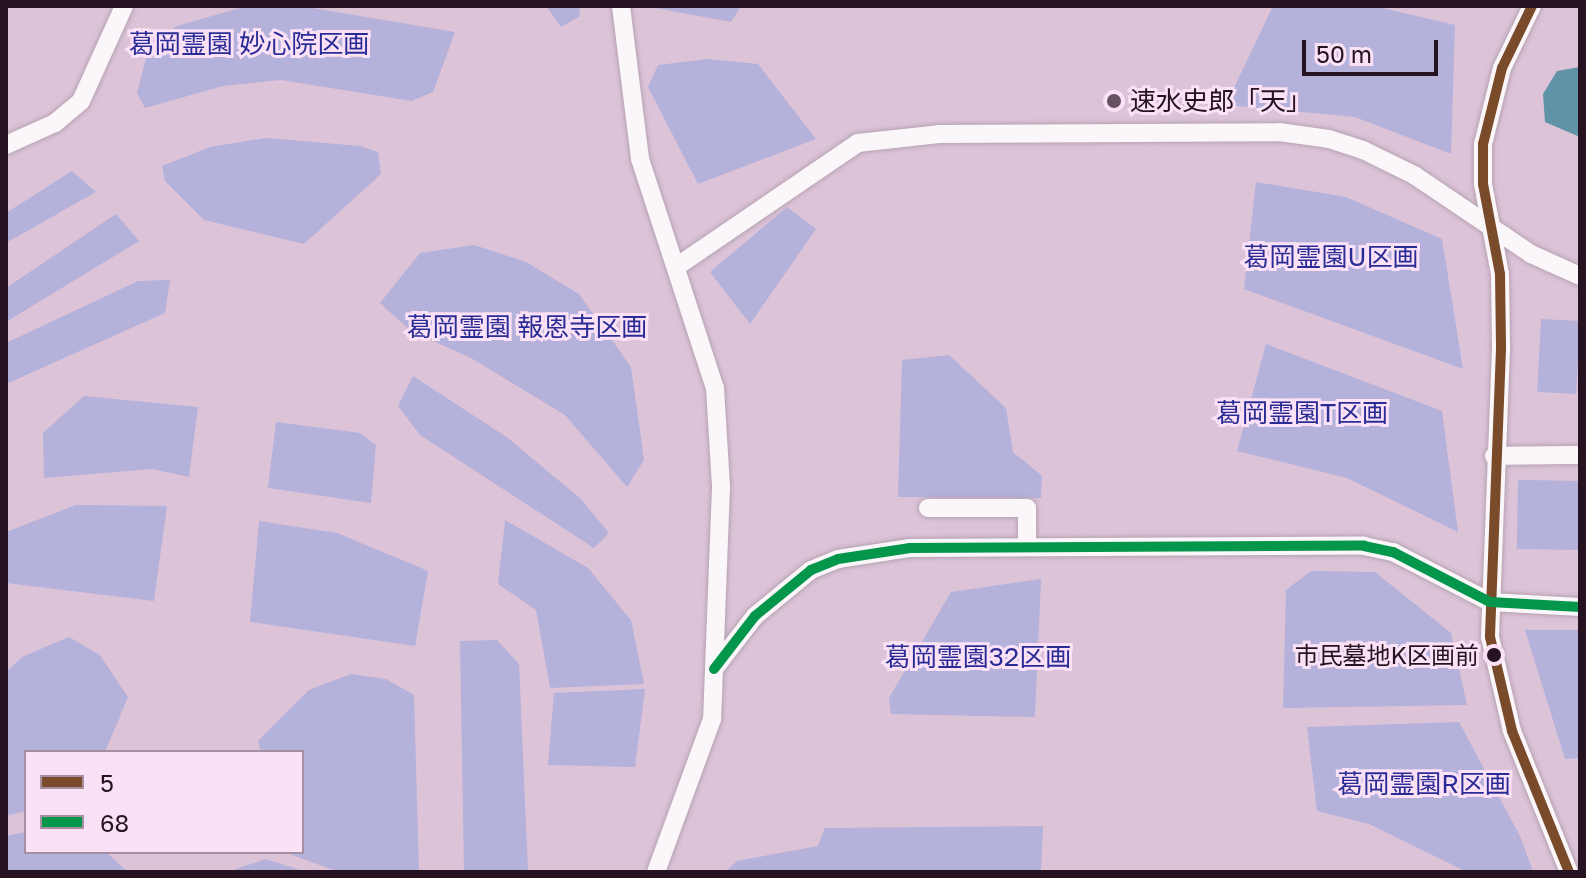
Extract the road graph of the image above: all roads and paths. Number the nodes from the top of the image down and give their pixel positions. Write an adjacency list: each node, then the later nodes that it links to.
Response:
1 (124, 6): 4 (street)
2 (621, 6): 6 (street)
3 (1532, 6): 5 (street)
4 (6, 145)
5 (1491, 228): 6 (street); 7 (street); 9 (street)
6 (676, 267): 14 (street)
7 (1580, 276)
8 (1580, 455): 9 (street)
9 (1494, 456): 12 (street)
10 (928, 508): 11 (street)
11 (1027, 545): 12 (street); 14 (street)
12 (1490, 602): 13 (street); 16 (street)
13 (1580, 607)
14 (714, 669): 15 (street)
15 (656, 872)
16 (1569, 872)

